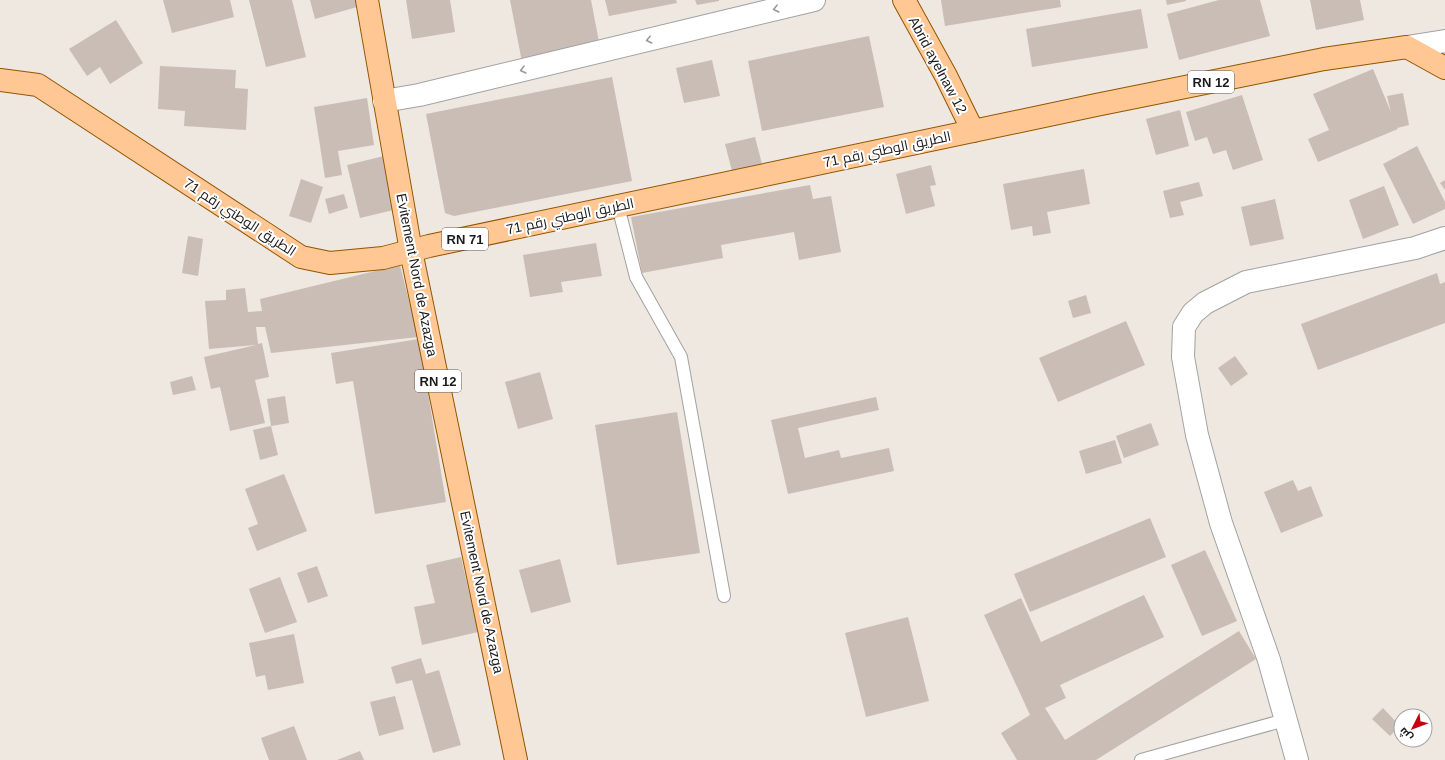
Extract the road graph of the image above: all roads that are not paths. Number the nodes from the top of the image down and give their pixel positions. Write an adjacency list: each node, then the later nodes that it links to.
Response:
1 (367, 0): 8 (main road, Evitement Nord de Azazga / RN 12)
2 (814, 0): 8 (street, one-way to 8)
3 (904, 0): 9 (main road, Abrid aɣelnaw 12)
4 (1445, 41): 5 (street)
5 (1407, 47): 6 (main road); 9 (main road, RN 12)
6 (1445, 68)
7 (0, 80): 12 (main road, الطريق الوطني رقم 71 / RN 71)
8 (384, 101): 12 (main road, Evitement Nord de Azazga / RN 12)
9 (973, 131): 10 (main road, الطريق الوطني رقم 71 / RN 71)
10 (618, 206): 12 (main road, الطريق الوطني رقم 71 / RN 71); 13 (lane)
11 (1445, 238): 14 (street)
12 (411, 251): 15 (main road, Evitement Nord de Azazga / RN 12)
13 (724, 596)
14 (1286, 720): 16 (lane); 17 (street)
15 (516, 760)
16 (1141, 760)
17 (1297, 760)

